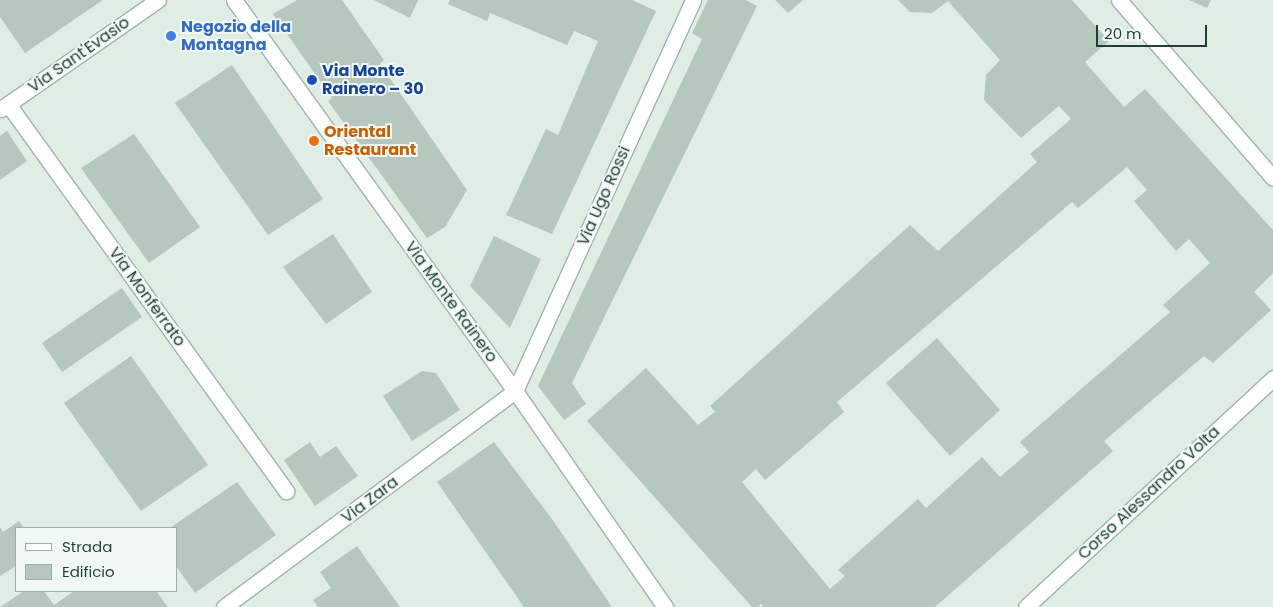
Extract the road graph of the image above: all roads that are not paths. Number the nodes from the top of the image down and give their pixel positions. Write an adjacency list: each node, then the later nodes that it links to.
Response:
1 (158, 0): 5 (street, Via Sant'Evasio)
2 (234, 0): 8 (street, Via Monte Rainero)
3 (693, 0): 8 (street, Via Ugo Rossi)
4 (1119, 0): 6 (street)
5 (4, 107): 9 (street, Via Monferrato)
6 (1273, 178)
7 (1273, 378): 12 (street, Corso Alessandro Volta)
8 (515, 391): 10 (street, Via Zara); 11 (street, Via Monte Rainero)
9 (286, 491)
10 (224, 607)
11 (665, 607)
12 (1026, 607)

